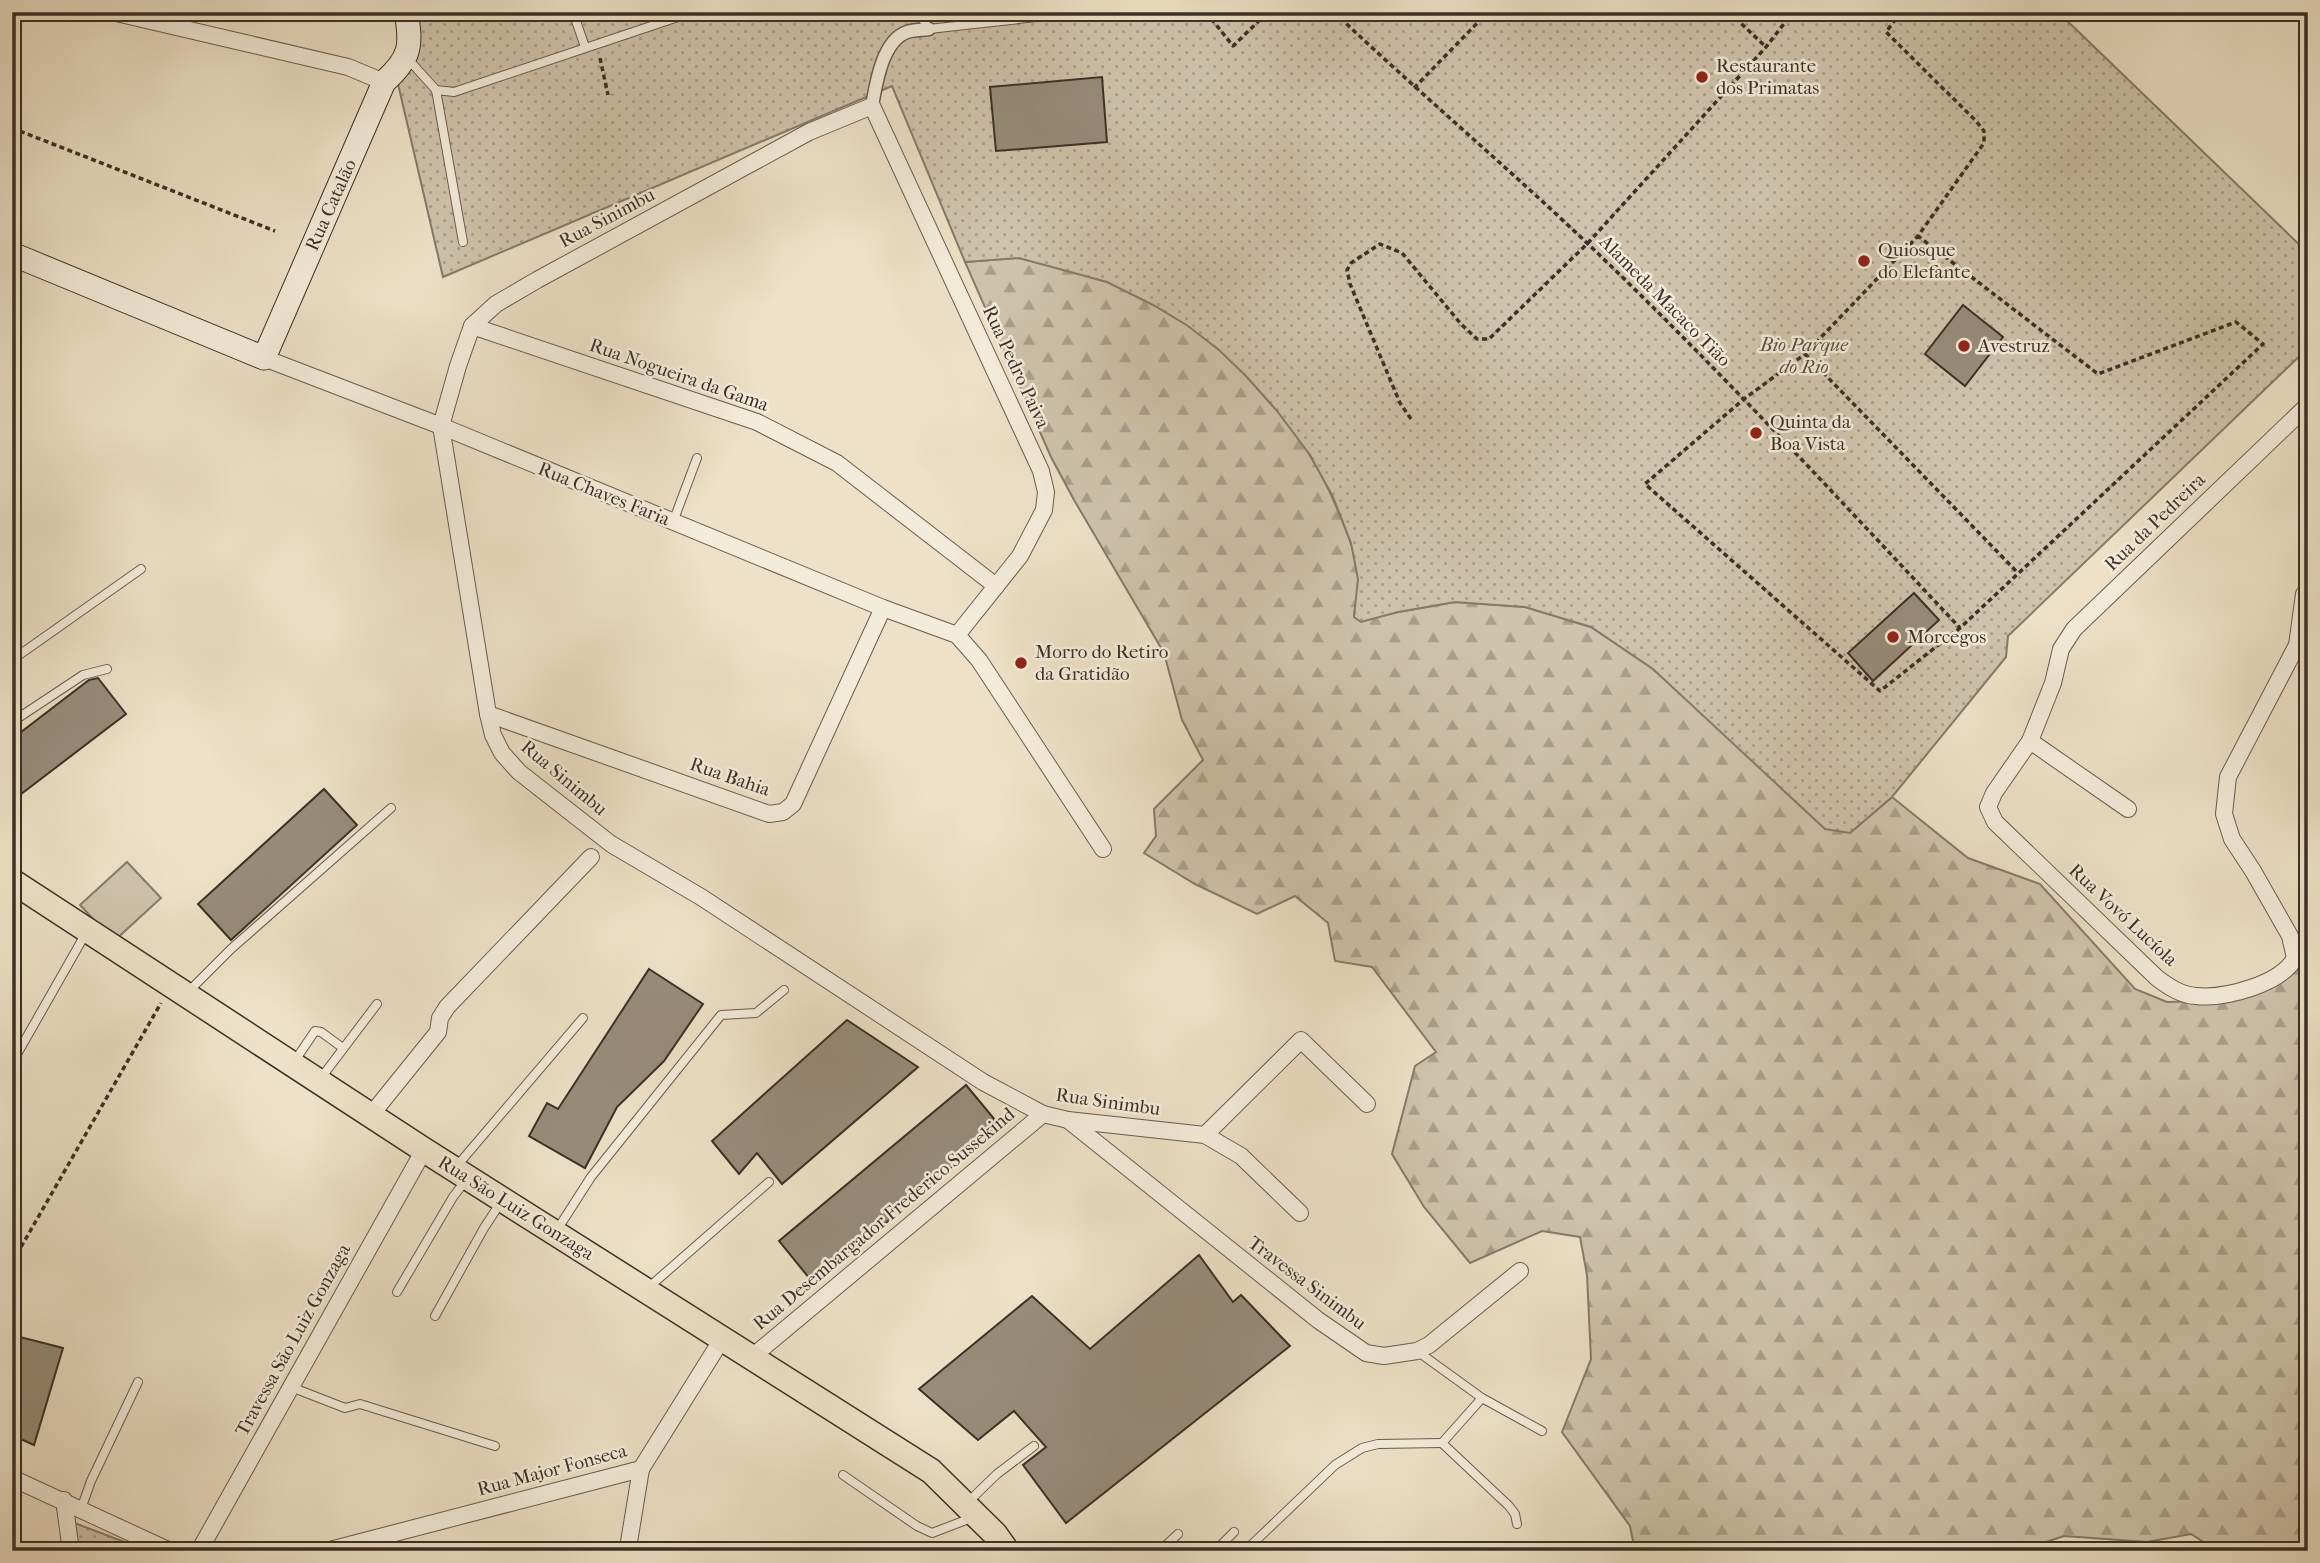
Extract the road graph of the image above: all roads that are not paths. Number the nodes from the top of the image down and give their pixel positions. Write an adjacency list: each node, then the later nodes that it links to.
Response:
1 (112, 12): 10 (street)
2 (406, 12): 9 (main road)
3 (573, 12): 8 (lane)
4 (693, 12): 8 (lane)
5 (918, 12): 7 (lane)
6 (1082, 12): 7 (lane)
7 (929, 29): 12 (street)
8 (585, 47): 11 (lane)
9 (405, 56): 10 (main road, Rua Catalão); 11 (lane)
10 (384, 82): 16 (main road, Rua Catalão)
11 (436, 90): 13 (lane)
12 (872, 106): 15 (street, Rua Sinimbu); 22 (street, Rua Pedro Paiva)
13 (463, 242)
14 (12, 254): 16 (main road, Rua Chaves Faria)
15 (472, 327): 18 (street, Rua Sinimbu); 22 (street, Rua Nogueira da Gama)
16 (264, 358): 18 (street, Rua Chaves Faria)
17 (2308, 405): 30 (street, Rua da Pedreira)
18 (441, 426): 20 (street, Rua Chaves Faria); 28 (street, Rua Sinimbu)
19 (697, 458): 20 (lane)
20 (673, 522): 24 (street, Rua Chaves Faria)
21 (141, 569): 26 (lane)
22 (996, 586): 25 (street, Rua Pedro Paiva)
23 (2308, 590): 33 (street, Rua Vovó Lucíola)
24 (883, 608): 25 (street, Rua Chaves Faria); 28 (street, Rua Bahia)
25 (957, 635): 34 (street, Rua Chaves Faria)
26 (12, 660)
27 (107, 669): 29 (lane)
28 (488, 714): 47 (street, Rua Sinimbu)
29 (12, 722)
30 (2030, 741): 32 (street); 33 (street, Rua da Pedreira)
31 (391, 808): 38 (lane)
32 (2128, 808)
33 (1990, 816)
34 (1103, 849)
35 (592, 857): 48 (street)
36 (16, 891): 37 (main road, Rua São Luiz Gonzaga)
37 (87, 930): 38 (main road, Rua São Luiz Gonzaga); 43 (lane)
38 (179, 989): 44 (main road, Rua São Luiz Gonzaga)
39 (784, 990): 56 (lane)
40 (377, 1004): 42 (lane)
41 (583, 1018): 52 (lane)
42 (343, 1048): 44 (lane); 45 (lane)
43 (12, 1063)
44 (292, 1064): 45 (main road, Rua São Luiz Gonzaga)
45 (319, 1081): 48 (main road, Rua São Luiz Gonzaga)
46 (1367, 1104): 50 (street)
47 (1043, 1114): 49 (street, Rua Sinimbu); 63 (street, Rua Desembargador Frederico Sussekind)
48 (371, 1115): 51 (main road, Rua São Luiz Gonzaga)
49 (1068, 1120): 50 (street, Rua Sinimbu); 62 (street, Travessa Sinimbu)
50 (1205, 1135): 55 (street, Rua Sinimbu)
51 (424, 1150): 52 (main road, Rua São Luiz Gonzaga); 65 (street, Travessa São Luiz Gonzaga)
52 (461, 1173): 54 (main road, Rua São Luiz Gonzaga); 59 (lane)
53 (769, 1182): 58 (lane)
54 (503, 1200): 56 (main road, Rua São Luiz Gonzaga); 60 (lane)
55 (1300, 1213)
56 (555, 1233): 58 (main road, Rua São Luiz Gonzaga)
57 (1520, 1271): 62 (street)
58 (646, 1290): 61 (main road, Rua São Luiz Gonzaga)
59 (397, 1292)
60 (435, 1316)
61 (722, 1339): 63 (main road, Rua São Luiz Gonzaga); 71 (street, Rua Major Fonseca)
62 (1417, 1351): 66 (lane)
63 (752, 1357): 76 (main road, Rua São Luiz Gonzaga)
64 (138, 1382): 75 (lane)
65 (291, 1387): 69 (lane); 82 (street, Travessa São Luiz Gonzaga)
66 (1482, 1398): 67 (lane); 68 (lane)
67 (1542, 1431)
68 (1442, 1443): 77 (lane); 88 (lane)
69 (495, 1446)
70 (1034, 1446): 76 (lane)
71 (641, 1469): 83 (street, Rua Major Fonseca); 84 (street)
72 (843, 1475): 76 (lane)
73 (12, 1478): 74 (street)
74 (64, 1500): 75 (street); 81 (street)
75 (81, 1509): 80 (street)
76 (971, 1511): 85 (main road, Rua São Luiz Gonzaga)
77 (1517, 1524)
78 (1234, 1532): 87 (lane)
79 (1178, 1534): 86 (lane)
80 (164, 1550)
81 (71, 1551)
82 (199, 1551)
83 (326, 1551)
84 (630, 1551)
85 (1007, 1551)
86 (1160, 1551)
87 (1215, 1551)
88 (1245, 1551)

